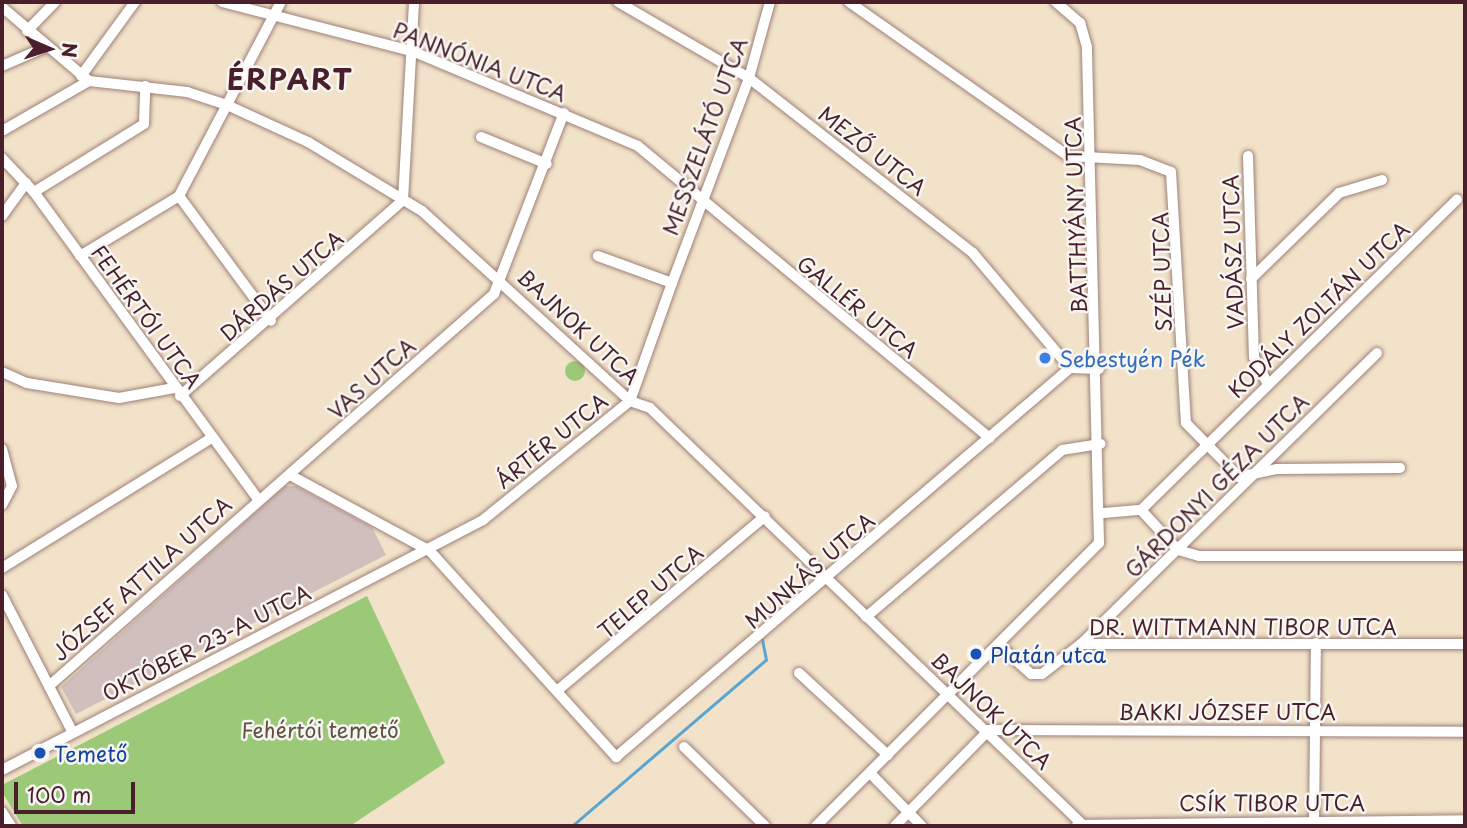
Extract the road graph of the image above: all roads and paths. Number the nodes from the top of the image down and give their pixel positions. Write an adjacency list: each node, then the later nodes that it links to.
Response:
1 (55, 2): 14 (street)
2 (135, 2): 18 (street)
3 (222, 2): 12 (street, PANNÓNIA UTCA)
4 (281, 2): 12 (street)
5 (414, 2): 16 (street)
6 (618, 2): 19 (street, MEZŐ UTCA)
7 (770, 2): 19 (street, MESSZELÁTÓ UTCA)
8 (849, 2): 27 (street)
9 (1056, 2): 13 (street)
10 (1074, 2): 13 (street)
11 (2, 7): 14 (street)
12 (274, 15): 16 (street, PANNÓNIA UTCA); 21 (street)
13 (1074, 15): 27 (street, BATTHYÁNY UTCA)
14 (27, 31): 15 (street)
15 (47, 47): 17 (street); 18 (street)
16 (412, 51): 22 (street, PANNÓNIA UTCA); 33 (street)
17 (2, 65)
18 (85, 78): 20 (street, BAJNOK UTCA); 23 (street)
19 (749, 78): 34 (street, MESSZELÁTÓ UTCA); 43 (street, MEZŐ UTCA)
20 (145, 86): 21 (street, BAJNOK UTCA); 30 (street)
21 (227, 105): 31 (street); 33 (street, BAJNOK UTCA)
22 (564, 113): 28 (street, VAS UTCA); 34 (street, PANNÓNIA UTCA)
23 (2, 131)
24 (481, 136): 28 (street)
25 (1248, 156): 39 (street, VADÁSZ UTCA)
26 (2, 158): 30 (street, FEHÉRTÓI UTCA)
27 (1092, 159): 44 (street, BATTHYÁNY UTCA); 52 (street, SZÉP UTCA)
28 (547, 164): 38 (street, VAS UTCA)
29 (1382, 180): 39 (street)
30 (30, 188): 35 (street); 36 (street, FEHÉRTÓI UTCA)
31 (179, 196): 36 (street); 41 (street)
32 (1457, 199): 46 (street, KODÁLY ZOLTÁN UTCA)
33 (403, 200): 38 (street, BAJNOK UTCA); 41 (street, DÁRDÁS UTCA)
34 (702, 203): 40 (street, MESSZELÁTÓ UTCA); 50 (street, GALLÉR UTCA)
35 (2, 216)
36 (80, 256): 47 (street, FEHÉRTÓI UTCA)
37 (598, 256): 40 (street)
38 (502, 279): 48 (street, BAJNOK UTCA); 55 (street, VAS UTCA)
39 (1251, 279): 46 (street, VADÁSZ UTCA)
40 (672, 283): 48 (street, ÁRTÉR UTCA)
41 (271, 321): 47 (street, DÁRDÁS UTCA)
42 (1377, 353): 56 (street, GÁRDONYI GÉZA UTCA)
43 (1070, 369): 44 (street); 50 (street, MUNKÁS UTCA)
44 (1099, 369): 51 (street, BATTHYÁNY UTCA)
45 (2, 372): 47 (street)
46 (1268, 385): 52 (street, KODÁLY ZOLTÁN UTCA)
47 (177, 392): 49 (street, FEHÉRTÓI UTCA)
48 (630, 401): 61 (street, BAJNOK UTCA); 62 (street, ÁRTÉR UTCA)
49 (213, 438): 57 (street, FEHÉRTÓI UTCA); 65 (street)
50 (990, 438): 66 (street, MUNKÁS UTCA)
51 (1101, 444): 60 (street, BATTHYÁNY UTCA); 68 (street)
52 (1206, 445): 56 (street); 59 (street)
53 (2, 449): 58 (street)
54 (1400, 468): 56 (street)
55 (290, 475): 57 (street, VAS UTCA); 62 (street)
56 (1253, 475): 63 (street, GÁRDONYI GÉZA UTCA)
57 (258, 499): 74 (street, JÓZSEF ATTILA UTCA)
58 (2, 505)
59 (1141, 510): 60 (street); 63 (street)
60 (1104, 513): 72 (street, BATTHYÁNY UTCA)
61 (765, 516): 66 (street, BAJNOK UTCA); 75 (street, TELEP UTCA)
62 (430, 551): 75 (street); 79 (street, OKTÓBER 23-A UTCA)
63 (1178, 551): 64 (street); 70 (street, GÁRDONYI GÉZA UTCA)
64 (1465, 556)
65 (2, 568)
66 (828, 580): 68 (street, BAJNOK UTCA); 75 (street, MUNKÁS UTCA)
67 (2, 595): 74 (street)
68 (866, 617): 76 (street, BAJNOK UTCA)
69 (1316, 643): 70 (street, DR. WITTMANN TIBOR UTCA); 71 (street, DR. WITTMANN TIBOR UTCA); 78 (street)
70 (1081, 644): 72 (street, DR. WITTMANN TIBOR UTCA)
71 (1465, 644)
72 (1000, 646): 76 (street, BATTHYÁNY UTCA)
73 (799, 673): 82 (street)
74 (49, 686): 79 (street)
75 (558, 690)
76 (949, 695): 77 (street, BAJNOK UTCA); 82 (street, BATTHYÁNY UTCA)
77 (989, 730): 78 (street, BAKKI JÓZSEF UTCA); 86 (street); 89 (street, BAJNOK UTCA)
78 (1315, 730): 80 (street, BAKKI JÓZSEF UTCA); 88 (street)
79 (72, 732): 83 (street, OKTÓBER 23-A UTCA)
80 (1465, 732)
81 (684, 747): 91 (street)
82 (888, 755): 84 (street, BATTHYÁNY UTCA)
83 (2, 770)
84 (871, 774): 86 (street); 92 (street, BATTHYÁNY UTCA)
85 (2, 812): 90 (street)
86 (908, 813): 93 (street); 94 (street)
87 (1465, 820): 88 (street, CSÍK TIBOR UTCA)
88 (1314, 824): 89 (street, CSÍK TIBOR UTCA)
89 (1080, 825)
90 (11, 826)
91 (765, 826)
92 (816, 826)
93 (895, 826)
94 (922, 826)

